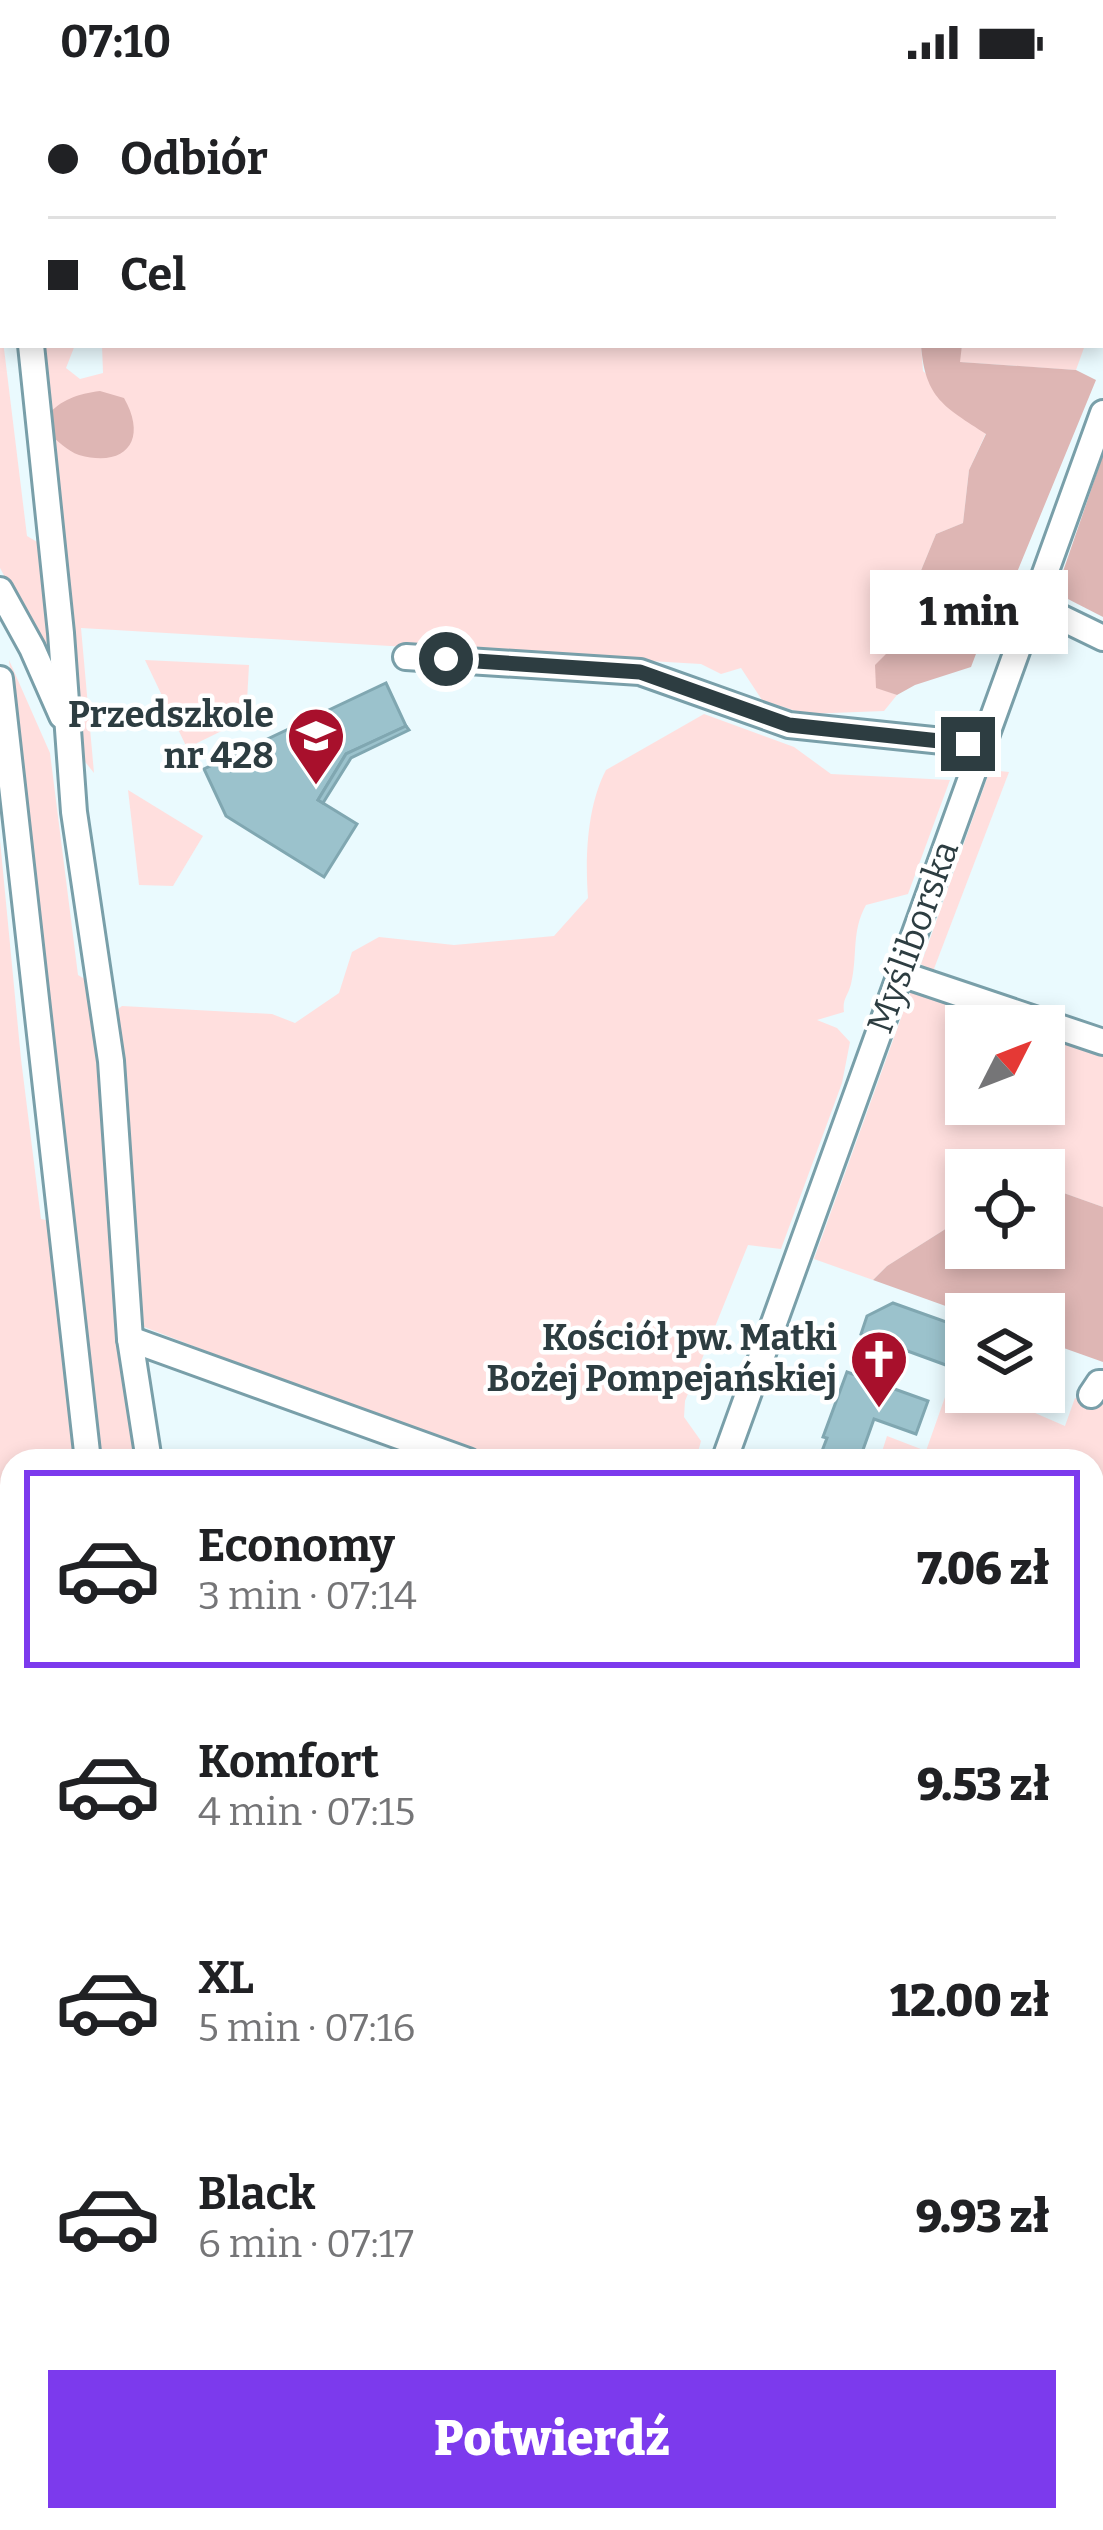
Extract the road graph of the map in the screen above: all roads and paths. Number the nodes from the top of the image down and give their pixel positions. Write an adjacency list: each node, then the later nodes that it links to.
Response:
1 (31, 348): 8 (street)
2 (1103, 412): 4 (street, Myśliborska)
3 (0, 590): 8 (street)
4 (1033, 604): 5 (street); 9 (street, Myśliborska)
5 (1103, 638)
6 (406, 656): 9 (street)
7 (0, 679): 13 (street)
8 (70, 734): 12 (street)
9 (981, 745): 10 (street, Myśliborska)
10 (901, 974): 11 (street); 16 (street, Myśliborska)
11 (1103, 1042)
12 (130, 1339): 14 (street); 15 (street)
13 (87, 1449)
14 (147, 1449)
15 (435, 1449)
16 (735, 1449)

